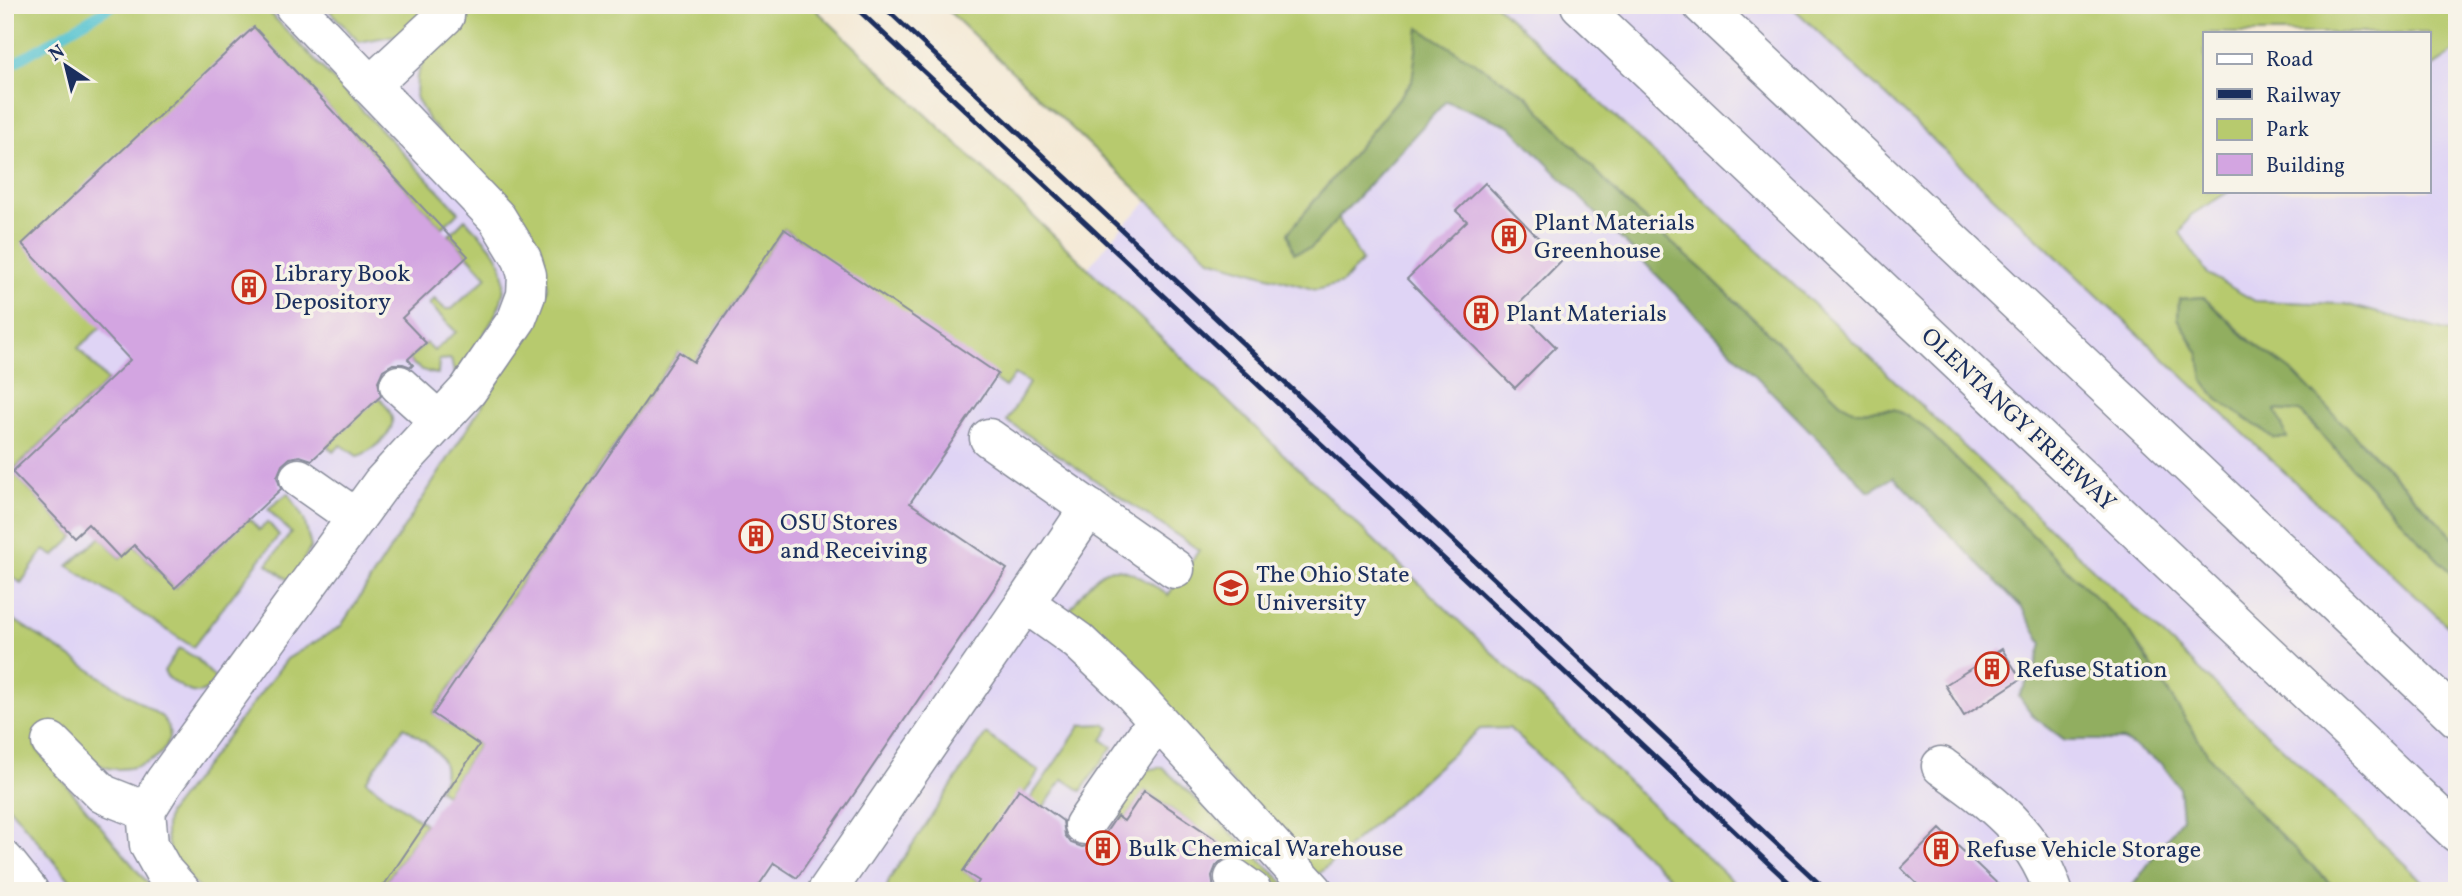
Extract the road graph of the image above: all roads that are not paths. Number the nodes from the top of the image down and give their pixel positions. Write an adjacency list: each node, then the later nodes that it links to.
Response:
1 (1580, 5): 20 (main road, OLENTANGY FREEWAY)
2 (1702, 5): 14 (main road)
3 (294, 6): 5 (main road)
4 (445, 16): 5 (main road)
5 (370, 86): 7 (main road)
6 (399, 385): 7 (main road)
7 (439, 421): 11 (main road)
8 (989, 438): 10 (main road)
9 (299, 478): 11 (main road)
10 (1089, 508): 12 (main road); 13 (main road)
11 (356, 518): 18 (main road)
12 (1175, 569)
13 (1025, 603): 15 (main road); 24 (main road)
14 (2457, 718)
15 (1157, 720): 19 (main road); 25 (main road)
16 (51, 742): 18 (main road)
17 (1941, 766): 26 (main road)
18 (146, 811): 23 (main road)
19 (1084, 825)
20 (2457, 833)
21 (5, 861): 22 (main road)
22 (29, 891)
23 (181, 891)
24 (827, 891)
25 (1314, 891)
26 (2053, 891)

